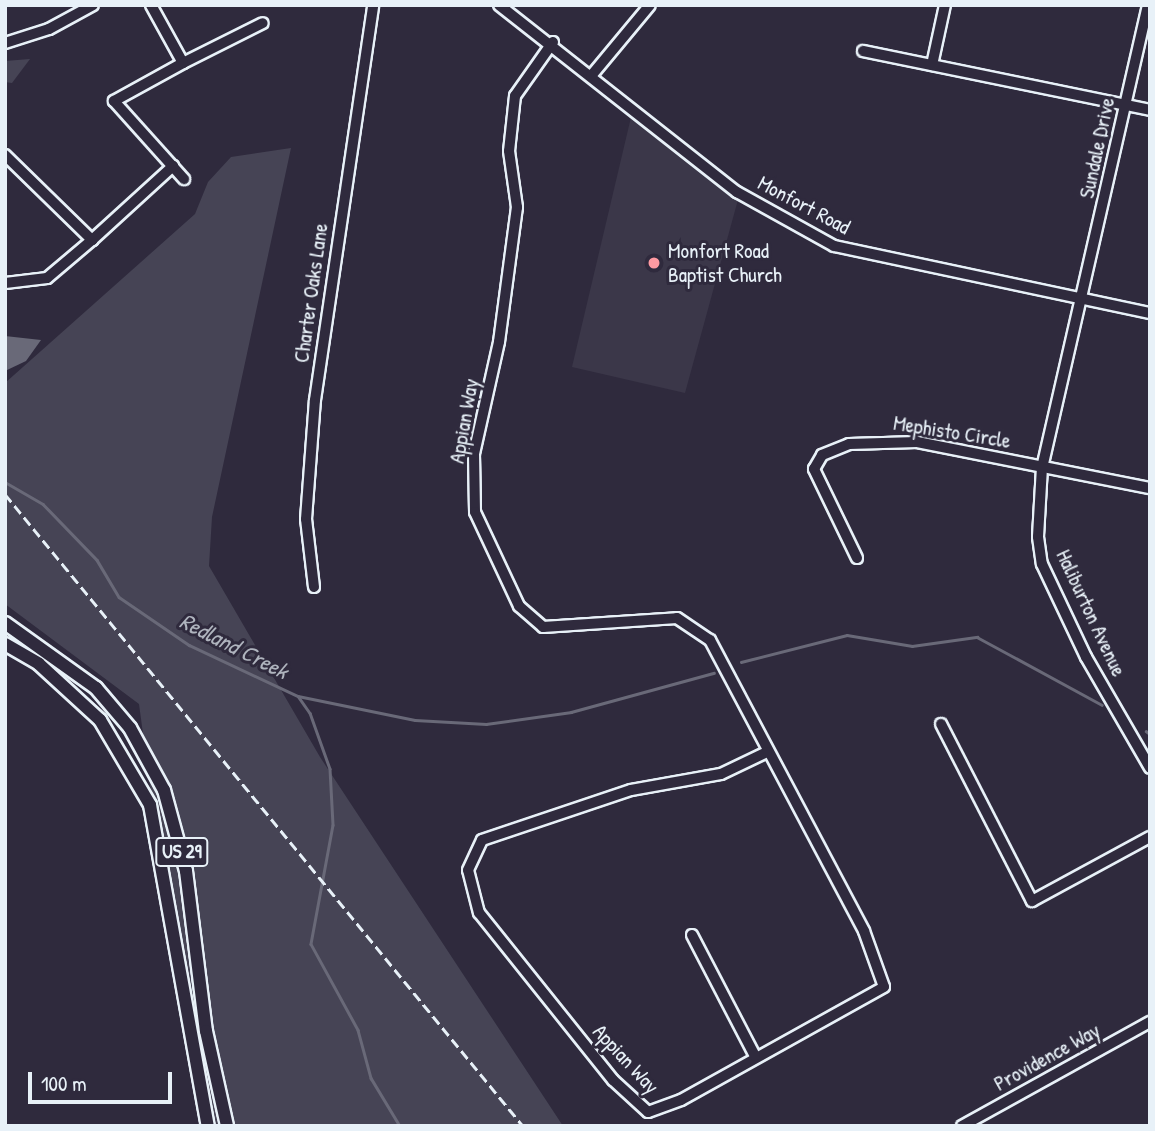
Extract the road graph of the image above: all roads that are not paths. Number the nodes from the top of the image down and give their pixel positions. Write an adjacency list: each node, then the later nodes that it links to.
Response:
1 (93, 5): 10 (street)
2 (151, 5): 12 (street)
3 (373, 5): 27 (street, Charter Oaks Lane)
4 (499, 5): 9 (street, Monfort Road)
5 (650, 5): 14 (street)
6 (944, 5): 13 (street)
7 (1148, 5): 15 (street, Sundale Drive)
8 (263, 23): 12 (street)
9 (552, 42): 14 (street, Monfort Road); 33 (street, Appian Way)
10 (5, 43)
11 (863, 51): 13 (street)
12 (183, 63): 18 (street)
13 (932, 65): 15 (street)
14 (591, 76): 22 (street, Monfort Road)
15 (1125, 105): 16 (street); 22 (street, Sundale Drive)
16 (1150, 110)
17 (5, 155): 20 (street)
18 (173, 166): 19 (street); 20 (street)
19 (184, 179)
20 (92, 240): 21 (street)
21 (5, 283)
22 (1084, 299): 23 (street, Monfort Road); 24 (street, Haliburton Avenue)
23 (1150, 313)
24 (1042, 467): 25 (street, Mephisto Circle); 26 (street, Mephisto Circle); 34 (street, Haliburton Avenue)
25 (1150, 488)
26 (857, 558)
27 (314, 587)
28 (5, 623): 30 (main road, US 29)
29 (5, 645): 31 (main road, US 29)
30 (83, 675): 31 (main road); 37 (main road, US 29)
31 (70, 690): 38 (main road, US 29)
32 (941, 724): 35 (street)
33 (767, 752): 40 (street, Appian Way); 40 (street, Appian Way)
34 (1150, 768)
35 (1150, 837)
36 (692, 935): 40 (street)
37 (196, 951): 38 (main road); 42 (main road, US 29)
38 (178, 954): 41 (main road, US 29)
39 (1150, 1022): 43 (street, Providence Way)
40 (755, 1056)
41 (208, 1126)
42 (228, 1126)
43 (962, 1126)

